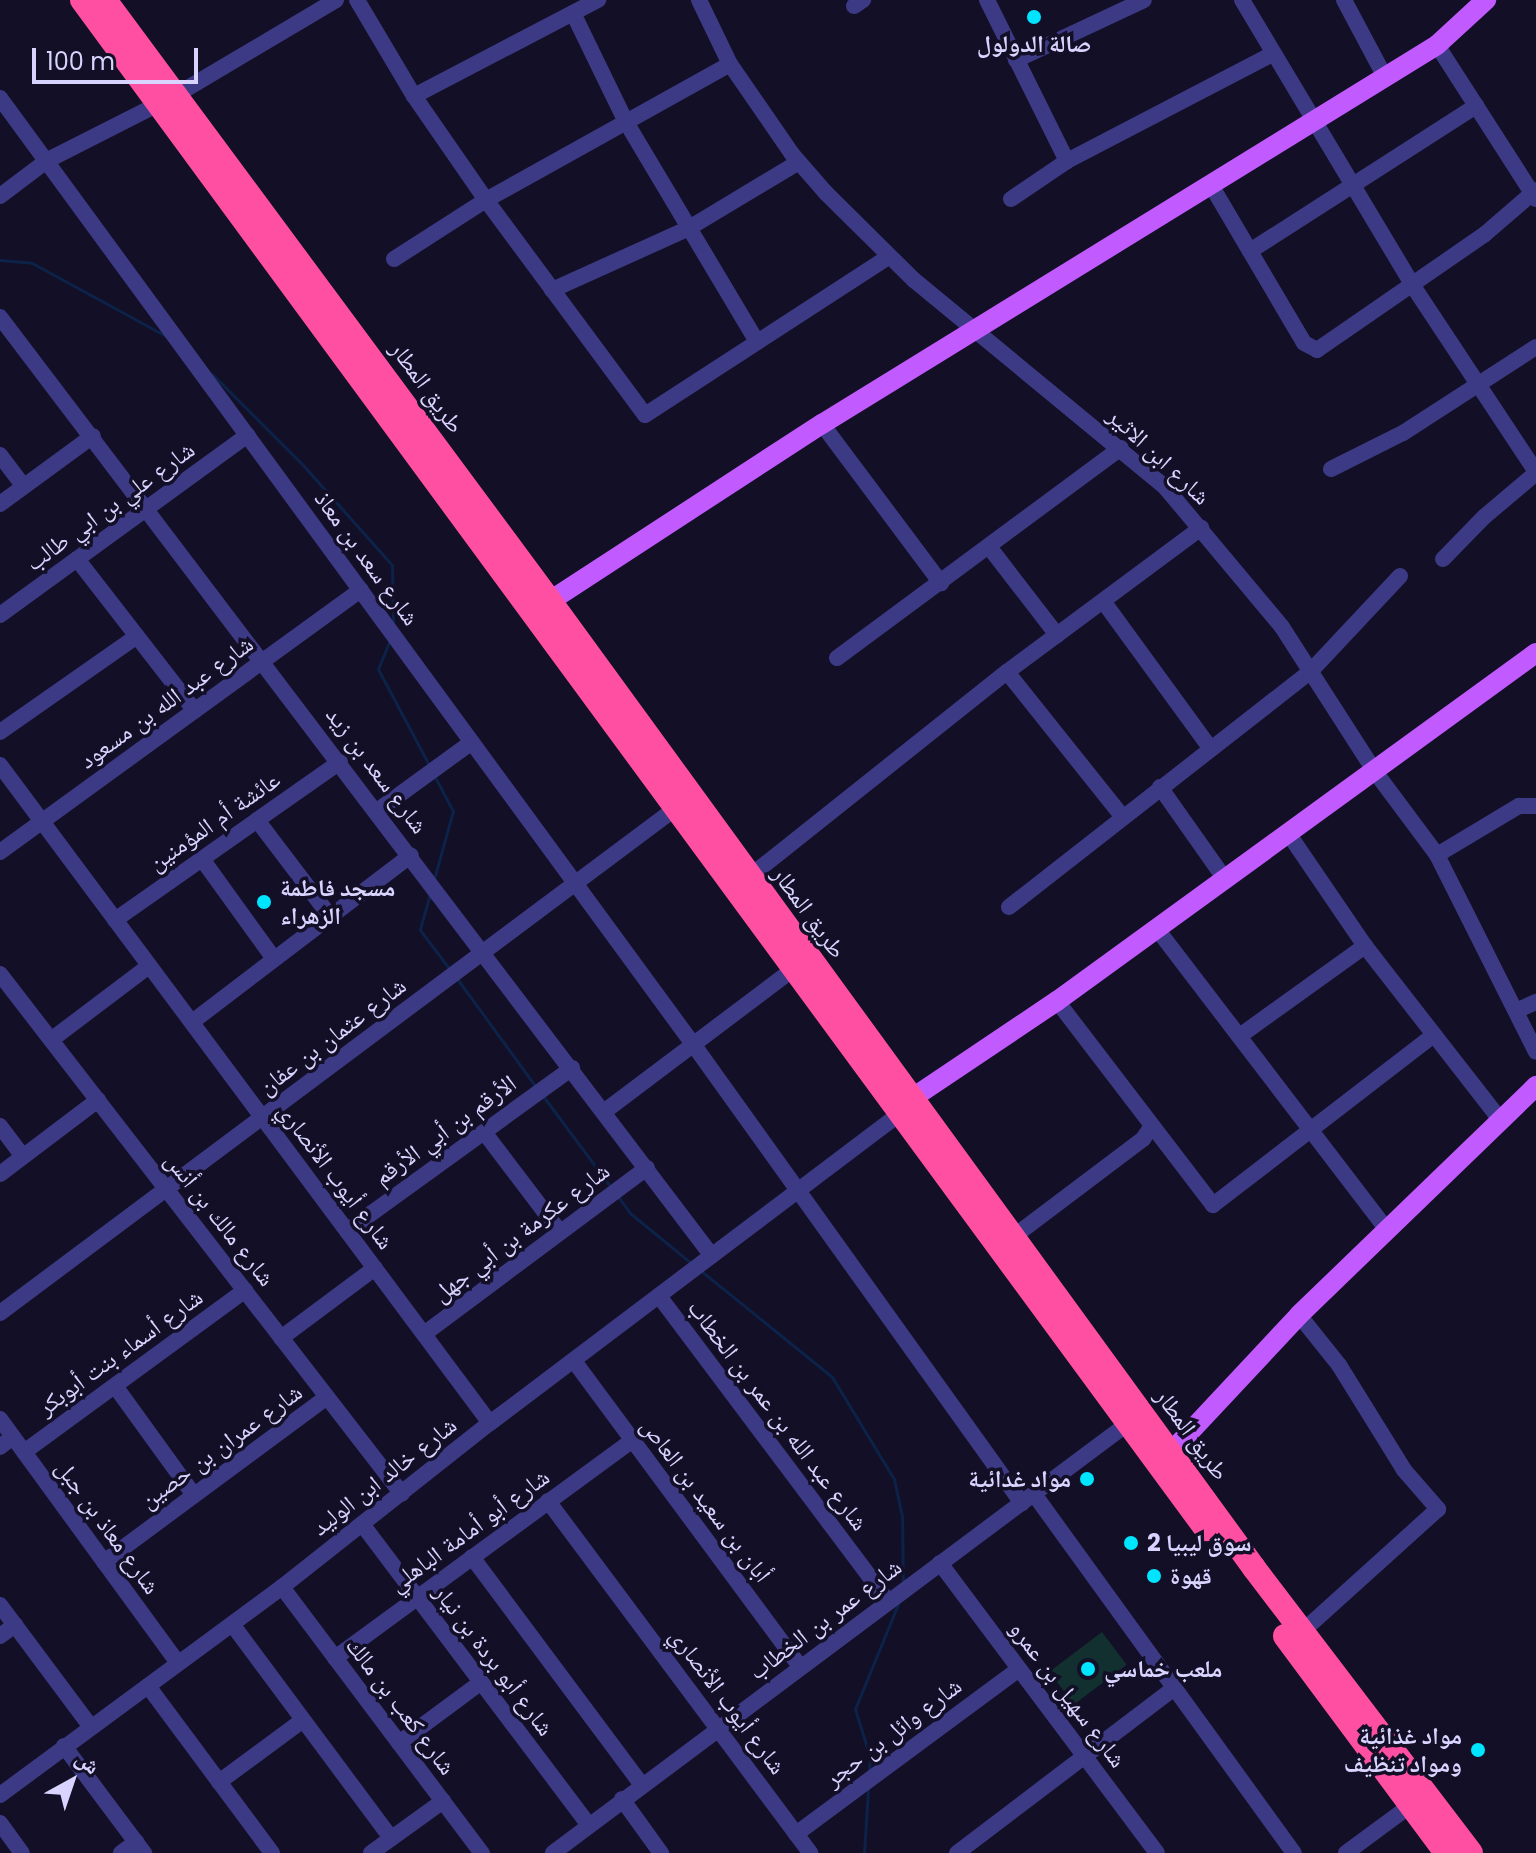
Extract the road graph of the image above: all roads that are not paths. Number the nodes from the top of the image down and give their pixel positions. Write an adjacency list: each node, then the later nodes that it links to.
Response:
1 (82, 0): 20 (highway, طريق المطار)
2 (105, 0): 20 (highway, طريق المطار)
3 (336, 0): 20 (street)
4 (357, 0): 18 (street)
5 (598, 0): 12 (street)
6 (699, 0): 16 (street, شارع ابن الاثير)
7 (987, 0): 15 (street)
8 (1144, 0): 15 (street)
9 (1242, 0): 14 (street)
10 (1344, 0): 17 (street)
11 (1486, 0): 13 (main road)
12 (573, 13): 18 (street); 22 (street)
13 (1437, 45): 17 (main road); 21 (street)
14 (1271, 55): 23 (street); 25 (street)
15 (1016, 60): 25 (street)
16 (730, 64): 22 (street); 26 (street, شارع ابن الاثير)
17 (1385, 77): 23 (main road)
18 (414, 96): 32 (street)
19 (2, 99): 24 (street, شارع سعد بن معاذ)
20 (168, 99): 24 (street); 61 (highway, طريق المطار); 79 (highway, طريق المطار)
21 (1476, 106): 28 (street); 29 (street)
22 (626, 122): 32 (street); 33 (street)
23 (1313, 122): 27 (main road); 28 (street)
24 (48, 160): 30 (street); 45 (street, شارع سعد بن معاذ)
25 (1067, 161): 31 (street)
26 (799, 162): 33 (street); 35 (street, شارع ابن الاثير)
27 (1211, 185): 34 (street); 40 (main road)
28 (1352, 186): 34 (street); 37 (street)
29 (1535, 194): 37 (street)
30 (0, 196)
31 (1011, 199)
32 (486, 200): 36 (street); 38 (street)
33 (689, 228): 38 (street); 41 (street)
34 (1250, 251): 37 (street)
35 (888, 257): 40 (street, شارع ابن الاثير); 41 (street)
36 (394, 259)
37 (1413, 286): 43 (street)
38 (552, 290): 41 (street)
39 (0, 317): 46 (street, شارع سعد بن زيد)
40 (976, 330): 44 (main road); 47 (street, شارع ابن الاثير)
41 (756, 340)
42 (1536, 347): 43 (street)
43 (1478, 386): 49 (street); 50 (street)
44 (822, 424): 59 (street); 61 (main road)
45 (248, 435): 53 (street, شارع علي بن ابي طالب); 60 (street, شارع سعد بن معاذ)
46 (93, 436): 51 (street); 53 (street, شارع سعد بن زيد)
47 (1121, 448): 54 (street, شارع ابن الاثير); 55 (street)
48 (0, 455): 51 (street)
49 (1331, 469)
50 (1536, 472): 57 (street)
51 (23, 486): 52 (street)
52 (0, 504)
53 (148, 508): 56 (street, شارع علي بن ابي طالب); 68 (street, شارع سعد بن زيد)
54 (1201, 528): 62 (street); 70 (street, شارع ابن الاثير)
55 (990, 548): 59 (street); 64 (street)
56 (77, 559): 63 (street, شارع علي بن ابي طالب); 65 (street)
57 (1443, 559)
58 (1400, 576): 70 (street)
59 (941, 583): 67 (street)
60 (361, 590): 68 (street, شارع عبد الله بن مسعود); 73 (street, شارع سعد بن معاذ)
61 (550, 601): 79 (highway, طريق المطار)
62 (1103, 601): 64 (street); 74 (street)
63 (0, 615)
64 (1057, 635): 69 (street)
65 (137, 636): 71 (street); 72 (street)
66 (1536, 653): 77 (main road)
67 (837, 658)
68 (264, 661): 71 (street, شارع عبد الله بن مسعود); 75 (street, شارع سعد بن زيد)
69 (1007, 672): 82 (street); 90 (street)
70 (1309, 673): 74 (street); 77 (street, شارع ابن الاثير)
71 (195, 711): 84 (street, شارع عبد الله بن مسعود)
72 (0, 732)
73 (472, 742): 81 (street); 92 (street, شارع سعد بن معاذ)
74 (1211, 749): 78 (street)
75 (340, 762): 81 (street, شارع سعد بن زيد); 83 (street, عائشة أم المؤمنين)
76 (0, 765): 84 (street, شارع أيوب الأنصاري)
77 (1373, 769): 85 (main road); 88 (street, شارع ابن الاثير)
78 (1160, 787): 82 (street); 91 (street)
79 (683, 803): 90 (highway, طريق المطار); 92 (street, شارع عثمان بن عفان); 101 (highway, طريق المطار)
80 (1536, 806): 88 (street)
81 (377, 811): 87 (street, شارع سعد بن زيد)
82 (1122, 816): 93 (street)
83 (257, 820): 89 (street, عائشة أم المؤمنين); 94 (street)
84 (42, 822): 86 (street, شارع عبد الله بن مسعود); 95 (street, شارع أيوب الأنصاري)
85 (1288, 833): 91 (main road); 97 (street)
86 (0, 852)
87 (411, 855): 94 (street); 98 (street, شارع سعد بن زيد)
88 (1437, 855): 106 (street, شارع ابن الاثير)
89 (202, 859): 95 (street, عائشة أم المؤمنين); 99 (street)
90 (749, 877): 116 (highway, طريق المطار)
91 (1225, 879): 96 (main road)
92 (575, 883): 98 (street, شارع عثمان بن عفان); 111 (street, شارع سعد بن معاذ)
93 (1009, 907)
94 (330, 916): 99 (street)
95 (115, 920): 100 (street, شارع أيوب الأنصاري)
96 (1157, 929): 104 (main road); 108 (street)
97 (1365, 946): 108 (street); 109 (street)
98 (484, 952): 113 (street, شارع سعد بن زيد); 118 (street, شارع عثمان بن عفان)
99 (274, 959): 107 (street)
100 (149, 966): 107 (street, شارع أيوب الأنصاري); 110 (street)
101 (792, 970): 111 (street); 116 (highway, طريق المطار)
102 (0, 974): 103 (street, شارع مالك بن أنس)
103 (6, 993): 110 (street, شارع مالك بن أنس)
104 (1057, 1001): 116 (main road); 121 (street)
105 (1536, 1002): 106 (street)
106 (1518, 1010): 112 (street, شارع ابن الاثير)
107 (192, 1022): 118 (street, شارع أيوب الأنصاري)
108 (1241, 1035): 122 (street)
109 (1434, 1035): 119 (street); 122 (street)
110 (51, 1040): 115 (street, شارع مالك بن أنس)
111 (693, 1044): 117 (street); 128 (street, شارع سعد بن معاذ)
112 (1536, 1052)
113 (572, 1068): 117 (street, شارع سعد بن زيد); 123 (street, الأرقم بن أبي الأرقم)
114 (1536, 1086): 119 (main road)
115 (98, 1100): 124 (street); 127 (street, شارع مالك بن أنس)
116 (903, 1105): 128 (street, شارع خالد ابن الوليد); 132 (highway, طريق المطار); 146 (highway, طريق المطار)
117 (605, 1111): 125 (street, شارع سعد بن زيد)
118 (262, 1118): 127 (street, شارع عثمان بن عفان); 130 (street, شارع أيوب الأنصاري)
119 (1499, 1118): 129 (main road)
120 (0, 1126): 124 (street)
121 (1151, 1127): 122 (street); 132 (street)
122 (1311, 1128): 129 (street)
123 (484, 1132): 130 (street, الأرقم بن أبي الأرقم); 131 (street)
124 (23, 1156): 126 (street)
125 (647, 1168): 131 (street, شارع عكرمة بن أبي جهل); 133 (street, شارع سعد بن زيد)
126 (0, 1174)
127 (166, 1189): 135 (street, شارع مالك بن أنس); 137 (street, شارع عثمان بن عفان)
128 (795, 1190): 133 (street, شارع خالد ابن الوليد); 153 (street, شارع سعد بن معاذ)
129 (1386, 1229): 138 (main road)
130 (347, 1231): 134 (street, شارع أيوب الأنصاري)
131 (560, 1232): 139 (street, شارع عكرمة بن أبي جهل)
132 (1013, 1237): 146 (highway, طريق المطار)
133 (712, 1256): 136 (street, شارع خالد ابن الوليد)
134 (375, 1268): 139 (street, شارع أيوب الأنصاري); 140 (street)
135 (245, 1290): 140 (street, شارع مالك بن أنس); 142 (street, شارع أسماء بنت أبوبكر)
136 (659, 1296): 141 (street, شارع خالد ابن الوليد); 161 (street, شارع عبد الله بن عمر بن الخطاب)
137 (0, 1313)
138 (1299, 1315): 150 (main road); 165 (street)
139 (424, 1334): 145 (street, شارع أيوب الأنصاري)
140 (281, 1338): 143 (street, شارع مالك بن أنس)
141 (574, 1361): 145 (street, شارع خالد ابن الوليد); 147 (street, أبان بن سعيد بن العاص)
142 (115, 1386): 149 (street, شارع أسماء بنت أبوبكر); 152 (street)
143 (327, 1397): 151 (street, شارع مالك بن أنس); 152 (street, شارع عمران بن حصين)
144 (0, 1419): 148 (street, شارع معاذ بن جبل)
145 (490, 1423): 151 (street, شارع خالد ابن الوليد)
146 (1141, 1432): 150 (highway, طريق المطار); 153 (street, شارع عمر بن الخطاب); 185 (highway, طريق المطار)
147 (632, 1441): 154 (street, شارع أبو أمامة الباهلي); 169 (street, أبان بن سعيد بن العاص)
148 (7, 1442): 149 (street, شارع معاذ بن جبل)
149 (24, 1452): 157 (street, شارع معاذ بن جبل)
150 (1171, 1452): 165 (highway, طريق المطار)
151 (402, 1494): 155 (street, شارع خالد ابن الوليد)
152 (194, 1495): 157 (street, شارع عمران بن حصين)
153 (1028, 1498): 158 (street, شارع عمر بن الخطاب); 173 (street, شارع سعد بن معاذ)
154 (548, 1501): 156 (street, شارع أبو أمامة الباهلي); 176 (street, شارع أيوب الأنصاري)
155 (362, 1524): 159 (street, شارع خالد ابن الوليد); 160 (street, شارع أبو بردة بن نيار)
156 (472, 1557): 160 (street, شارع أبو أمامة الباهلي); 181 (street)
157 (104, 1562): 168 (street, شارع معاذ بن جبل)
158 (940, 1563): 161 (street, شارع عمر بن الخطاب); 170 (street, شارع سهيل بن عمرو)
159 (282, 1587): 163 (street, شارع خالد ابن الوليد); 167 (street, شارع كعب بن مالك)
160 (417, 1599): 167 (street, شارع أبو أمامة الباهلي); 171 (street, شارع أبو بردة بن نيار)
161 (888, 1601): 169 (street, شارع عمر بن الخطاب)
162 (0, 1605): 164 (street)
163 (232, 1624): 168 (street, شارع خالد ابن الوليد); 174 (street)
164 (15, 1625): 166 (street); 175 (street)
165 (1302, 1632): 204 (highway, طريق المطار)
166 (0, 1636)
167 (335, 1658): 177 (street, شارع كعب بن مالك)
168 (178, 1663): 172 (street, شارع خالد ابن الوليد)
169 (800, 1666): 176 (street, شارع عمر بن الخطاب)
170 (1019, 1669): 179 (street, شارع سهيل بن عمرو); 188 (street, شارع وائل بن حجر)
171 (480, 1683): 177 (street); 187 (street, شارع أبو بردة بن نيار)
172 (148, 1686): 175 (street, شارع خالد ابن الوليد); 180 (street)
173 (1174, 1688): 179 (street); 201 (street, شارع سعد بن معاذ)
174 (303, 1720): 180 (street); 189 (street)
175 (91, 1727): 178 (street, شارع خالد ابن الوليد)
176 (720, 1728): 181 (street, شارع عمر بن الخطاب); 188 (street, شارع أيوب الأنصاري)
177 (399, 1743): 184 (street, شارع كعب بن مالك)
178 (64, 1746): 182 (street, شارع خالد ابن الوليد); 190 (street)
179 (1083, 1755): 191 (street, شارع سهيل بن عمرو); 200 (street)
180 (219, 1782): 194 (street)
181 (642, 1785): 183 (street, شارع عمر بن الخطاب)
182 (0, 1795)
183 (622, 1799): 187 (street, شارع عمر بن الخطاب); 198 (street)
184 (443, 1801): 189 (street); 196 (street, شارع كعب بن مالك)
185 (1411, 1805): 202 (street); 203 (highway, طريق المطار)
186 (0, 1823): 192 (street)
187 (589, 1825): 197 (street, شارع عمر بن الخطاب)
188 (796, 1834): 199 (street, شارع أيوب الأنصاري)
189 (391, 1838): 195 (street)
190 (140, 1848): 193 (street)
191 (1152, 1851)
192 (22, 1853)
193 (121, 1853)
194 (272, 1853)
195 (371, 1853)
196 (482, 1853)
197 (553, 1853)
198 (661, 1853)
199 (810, 1853)
200 (957, 1853)
201 (1294, 1853)
202 (1346, 1853)
203 (1446, 1853)
204 (1471, 1853)

